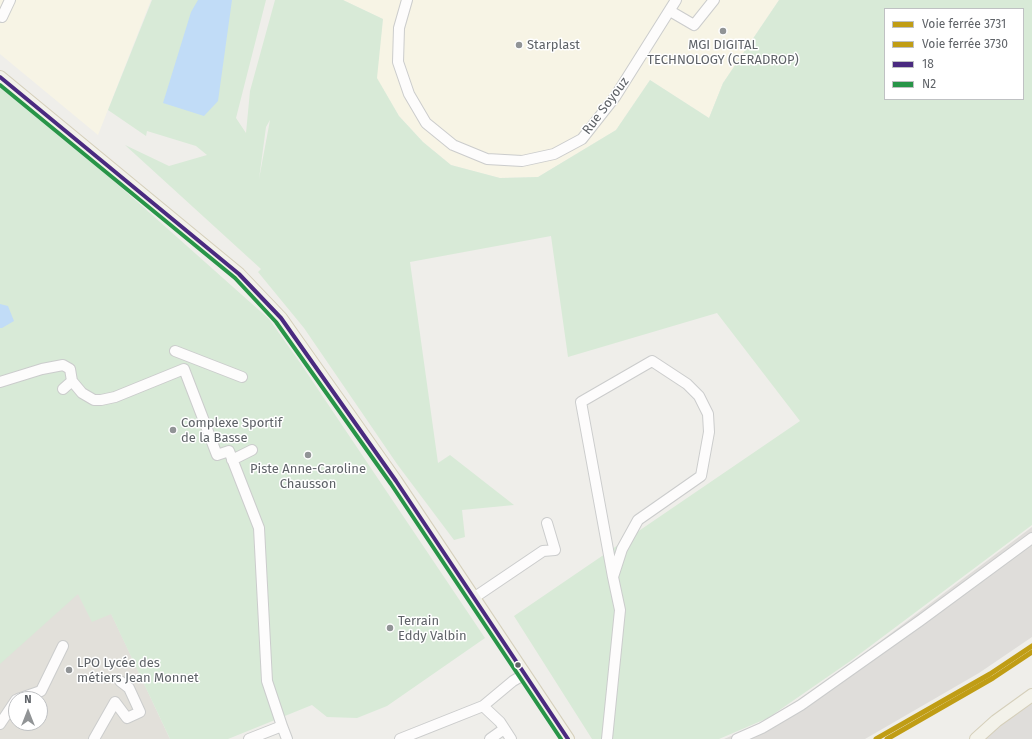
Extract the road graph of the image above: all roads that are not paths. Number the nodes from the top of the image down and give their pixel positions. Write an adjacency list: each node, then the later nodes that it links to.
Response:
1 (10, 0): 6 (street)
2 (407, 0): 5 (street, Rue Soyouz)
3 (676, 0): 5 (street, Rue Soyouz)
4 (714, 0): 5 (street)
5 (670, 11)
6 (1, 20)
7 (0, 76): 20 (main road)
8 (175, 351): 9 (street)
9 (196, 359): 10 (street); 11 (street)
10 (242, 377)
11 (187, 379): 12 (street); 16 (street)
12 (72, 381): 13 (street); 14 (street)
13 (0, 382)
14 (63, 389)
15 (252, 450): 16 (street)
16 (232, 460): 30 (street)
17 (547, 523): 20 (street)
18 (1032, 538): 40 (street)
19 (613, 576): 19 (street); 39 (street)
20 (475, 598): 22 (main road)
21 (63, 646): 24 (street)
22 (525, 674): 26 (street); 38 (main road)
23 (120, 681): 32 (street)
24 (41, 691)
25 (1032, 695): 28 (main road)
26 (483, 706): 31 (street); 35 (street)
27 (8, 712): 29 (street)
28 (996, 722): 41 (main road); 42 (main road)
29 (0, 724)
30 (282, 726): 33 (street); 34 (street)
31 (504, 729): 36 (street); 37 (street)
32 (94, 739)
33 (249, 739)
34 (287, 739)
35 (400, 739)
36 (490, 739)
37 (511, 739)
38 (568, 739)
39 (607, 739)
40 (737, 739)
41 (966, 739)
42 (976, 739)

